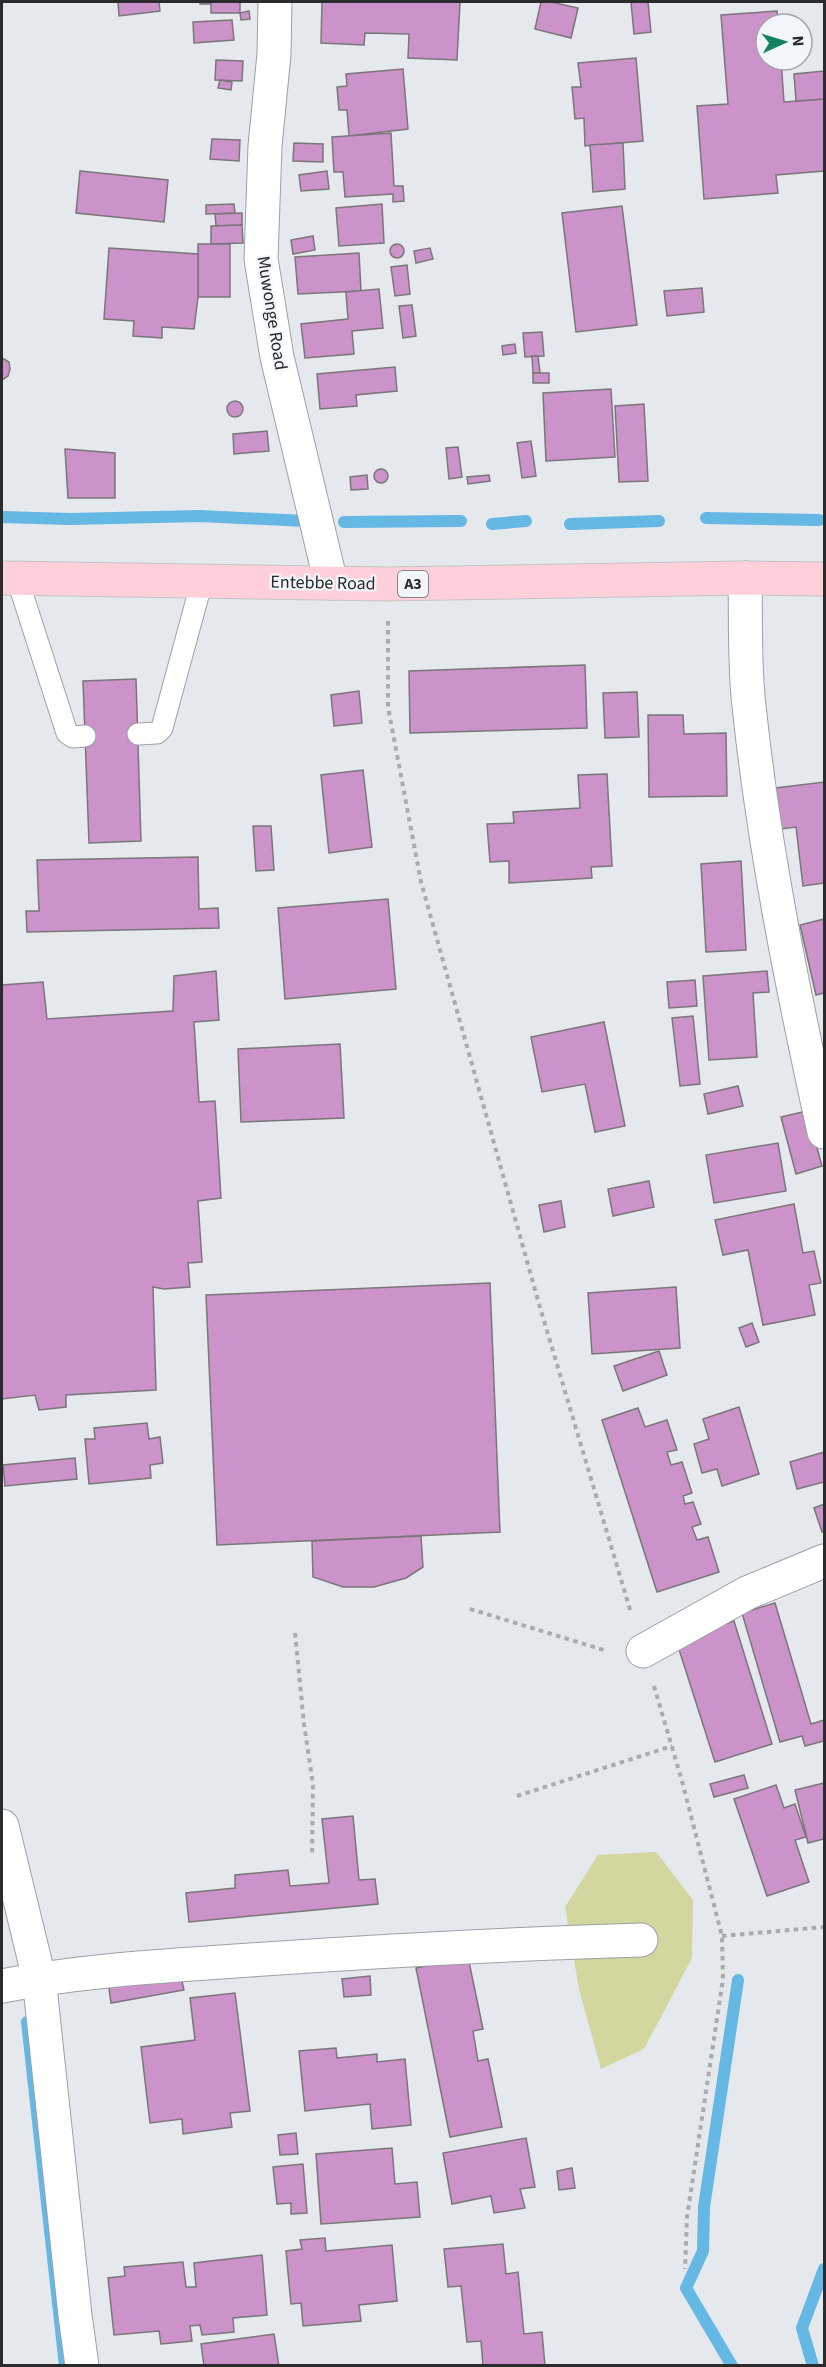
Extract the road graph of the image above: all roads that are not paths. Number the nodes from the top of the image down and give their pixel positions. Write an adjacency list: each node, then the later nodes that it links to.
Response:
1 (275, 2): 6 (street, Muwonge Road)
2 (9, 578): 5 (main road, Entebbe Road / A3); 8 (lane)
3 (744, 578): 4 (main road, Entebbe Road / A3); 6 (main road, Entebbe Road / A3); 9 (street)
4 (825, 579)
5 (202, 581): 6 (main road, Entebbe Road / A3); 7 (lane)
6 (331, 583)
7 (138, 734)
8 (85, 736)
9 (825, 1132)
10 (825, 1561): 11 (street)
11 (645, 1658)
12 (2, 1826): 14 (street)
13 (641, 1940): 14 (street)
14 (39, 1978): 15 (street); 16 (street)
15 (2, 1986)
16 (82, 2366)

